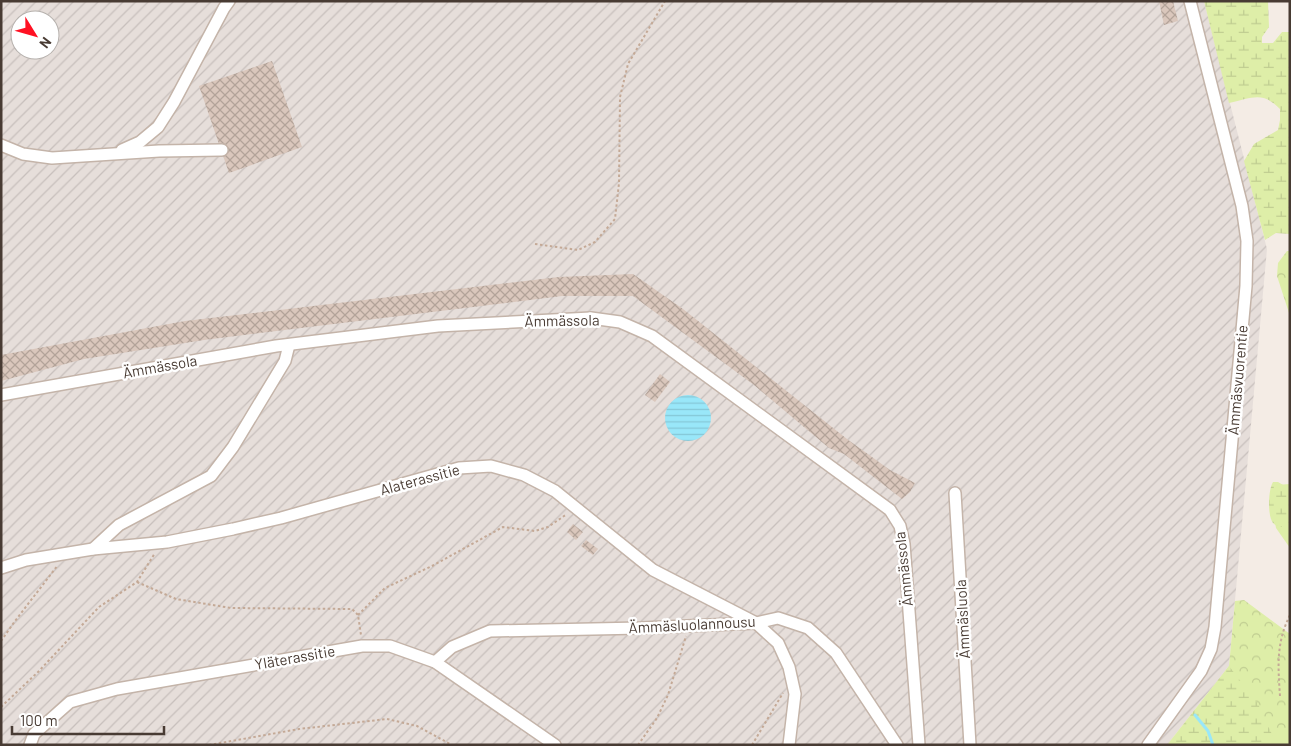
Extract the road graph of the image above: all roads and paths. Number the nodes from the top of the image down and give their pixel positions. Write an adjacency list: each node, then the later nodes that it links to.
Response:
1 (229, 1): 6 (street)
2 (665, 1): 7 (path)
3 (1190, 1): 37 (street, Ämmäsvuorentie)
4 (1, 145): 6 (street)
5 (222, 150): 6 (street)
6 (111, 154)
7 (535, 244)
8 (289, 345): 9 (street, Ämmässola); 13 (street); 35 (street, Ämmässola)
9 (1, 395)
10 (955, 493): 36 (street, Ämmäsluola)
11 (576, 508): 12 (street, Alaterassitie); 17 (path); 19 (street, Alaterassitie)
12 (161, 542): 13 (street, Alaterassitie); 16 (path)
13 (93, 549): 14 (street, Alaterassitie)
14 (67, 553): 15 (street, Alaterassitie); 21 (path)
15 (1, 568)
16 (137, 582): 17 (path); 26 (path)
17 (358, 615): 22 (path)
18 (1290, 615): 25 (path)
19 (756, 623): 20 (street, Ämmäsluolannousu); 24 (street, Alaterassitie); 34 (street, Ämmäsluolannousu)
20 (689, 626): 23 (street, Ämmäsluolannousu); 31 (path)
21 (1, 641)
22 (362, 646): 23 (street, Yläterassitie); 27 (street, Yläterassitie)
23 (435, 662): 30 (street, Yläterassitie)
24 (792, 680): 32 (path); 33 (street, Alaterassitie)
25 (1280, 696)
26 (1, 707)
27 (30, 745)
28 (209, 745): 29 (path)
29 (452, 745)
30 (555, 745)
31 (638, 745)
32 (752, 745)
33 (788, 745)
34 (897, 745)
35 (919, 745)
36 (970, 745)
37 (1148, 745)

